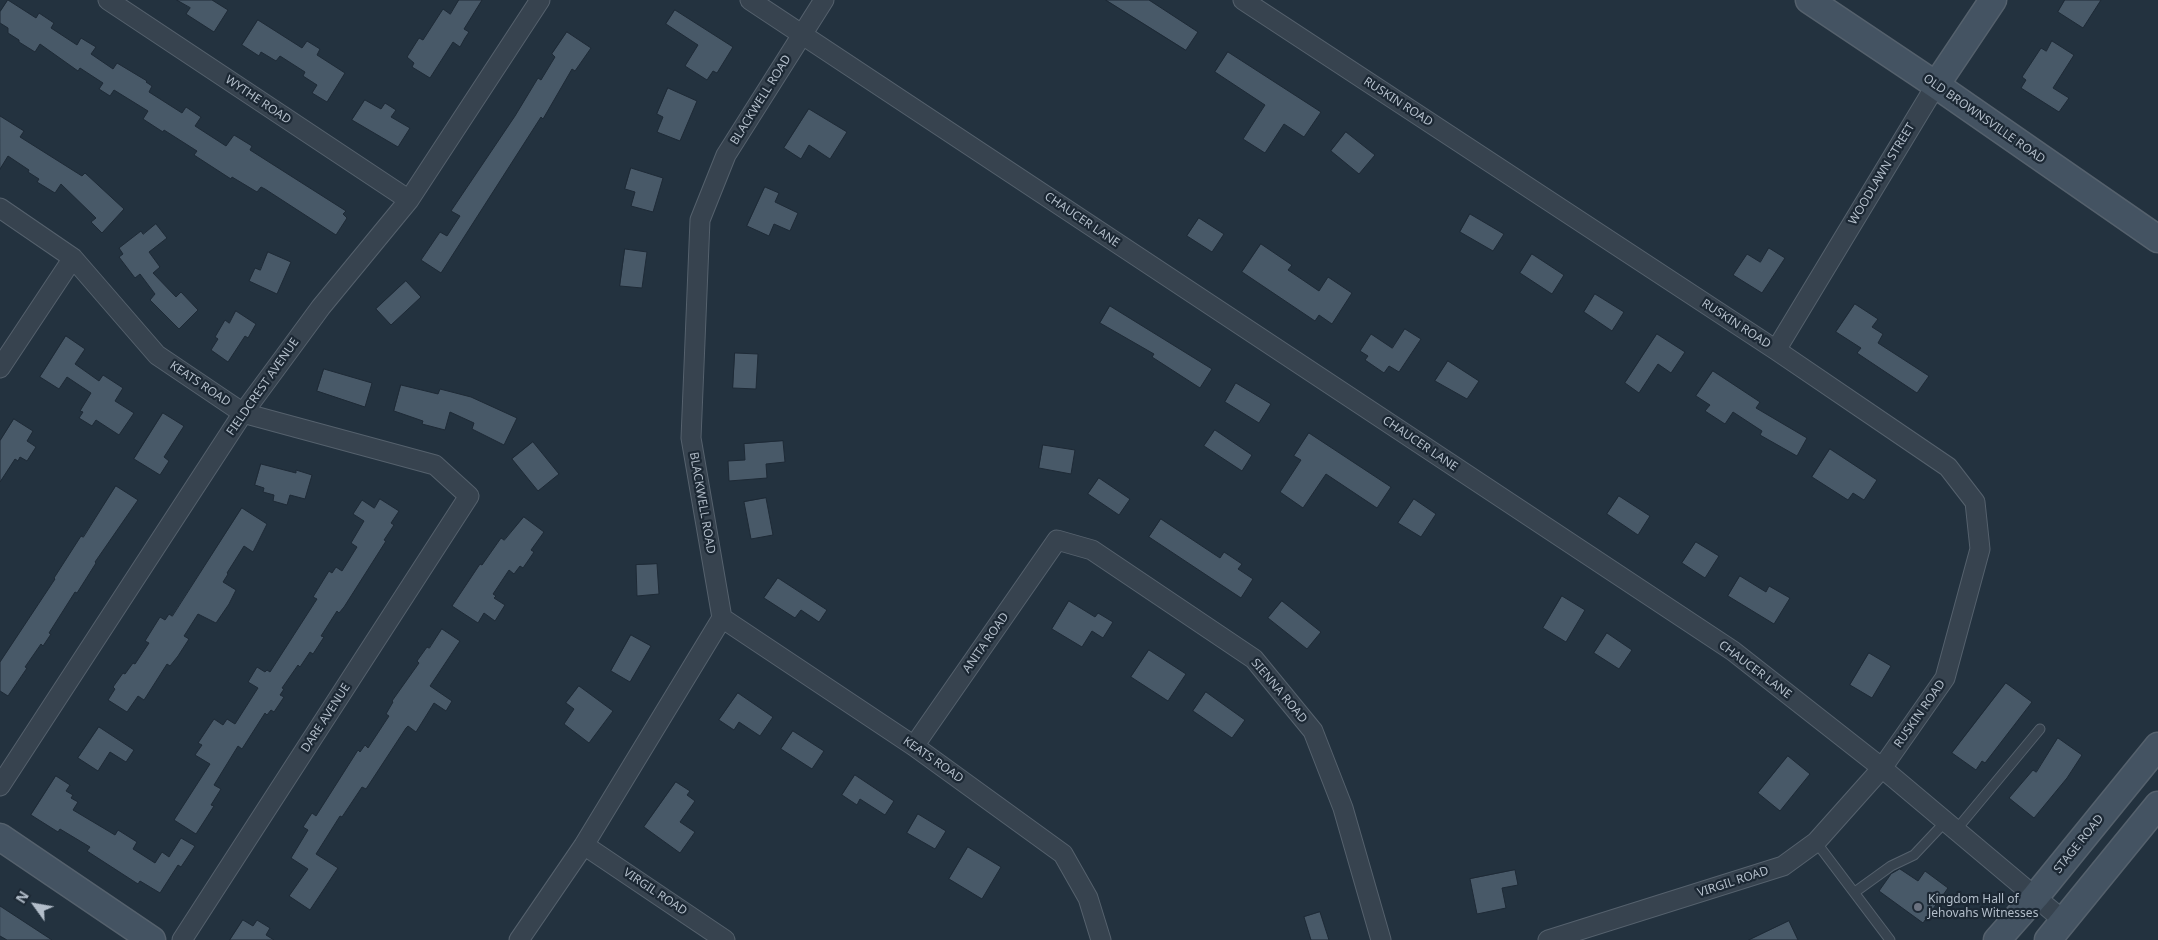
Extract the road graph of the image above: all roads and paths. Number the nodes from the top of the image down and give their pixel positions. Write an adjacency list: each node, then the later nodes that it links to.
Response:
1 (108, 0): 10 (street, WYTHE ROAD)
2 (540, 0): 10 (street, FIELDCREST AVENUE)
3 (750, 0): 8 (street, CHAUCER LANE)
4 (824, 0): 8 (street, BLACKWELL ROAD)
5 (1243, 0): 14 (street, RUSKIN ROAD)
6 (1809, 0): 9 (main road, OLD BROWNSVILLE ROAD)
7 (1993, 0): 9 (main road, WOODLAWN STREET)
8 (802, 34): 19 (street, BLACKWELL ROAD); 23 (street, CHAUCER LANE)
9 (1936, 85): 12 (main road, OLD BROWNSVILLE ROAD); 14 (street, WOODLAWN STREET)
10 (409, 200): 16 (street, FIELDCREST AVENUE)
11 (0, 208): 13 (street, KEATS ROAD)
12 (2158, 239)
13 (74, 258): 15 (street); 16 (street, KEATS ROAD)
14 (1776, 350): 23 (street, RUSKIN ROAD)
15 (0, 368)
16 (243, 413): 17 (street, KEATS ROAD); 24 (street, FIELDCREST AVENUE)
17 (469, 496): 34 (street, DARE AVENUE)
18 (1057, 540): 21 (street, ANITA ROAD); 38 (street, SIENNA ROAD)
19 (722, 618): 21 (street, KEATS ROAD); 29 (street)
20 (2040, 729): 26 (lane)
21 (914, 746): 37 (street, KEATS ROAD)
22 (2158, 746): 31 (main road, STAGE ROAD)
23 (1882, 768): 26 (street, CHAUCER LANE); 28 (street, VIRGIL ROAD)
24 (0, 786)
25 (2158, 805): 32 (main road)
26 (1951, 826): 30 (lane); 31 (street, CHAUCER LANE)
27 (0, 837): 33 (main road)
28 (1816, 842): 30 (lane); 39 (street, VIRGIL ROAD)
29 (584, 845): 35 (street); 36 (street, VIRGIL ROAD)
30 (1855, 892): 40 (lane)
31 (2036, 896): 32 (street, CHAUCER LANE); 41 (main road, STAGE ROAD)
32 (2064, 921): 42 (main road)
33 (152, 940)
34 (182, 940)
35 (520, 940)
36 (726, 940)
37 (1101, 940)
38 (1381, 940)
39 (1548, 940)
40 (1890, 940)
41 (1997, 940)
42 (2048, 940)

